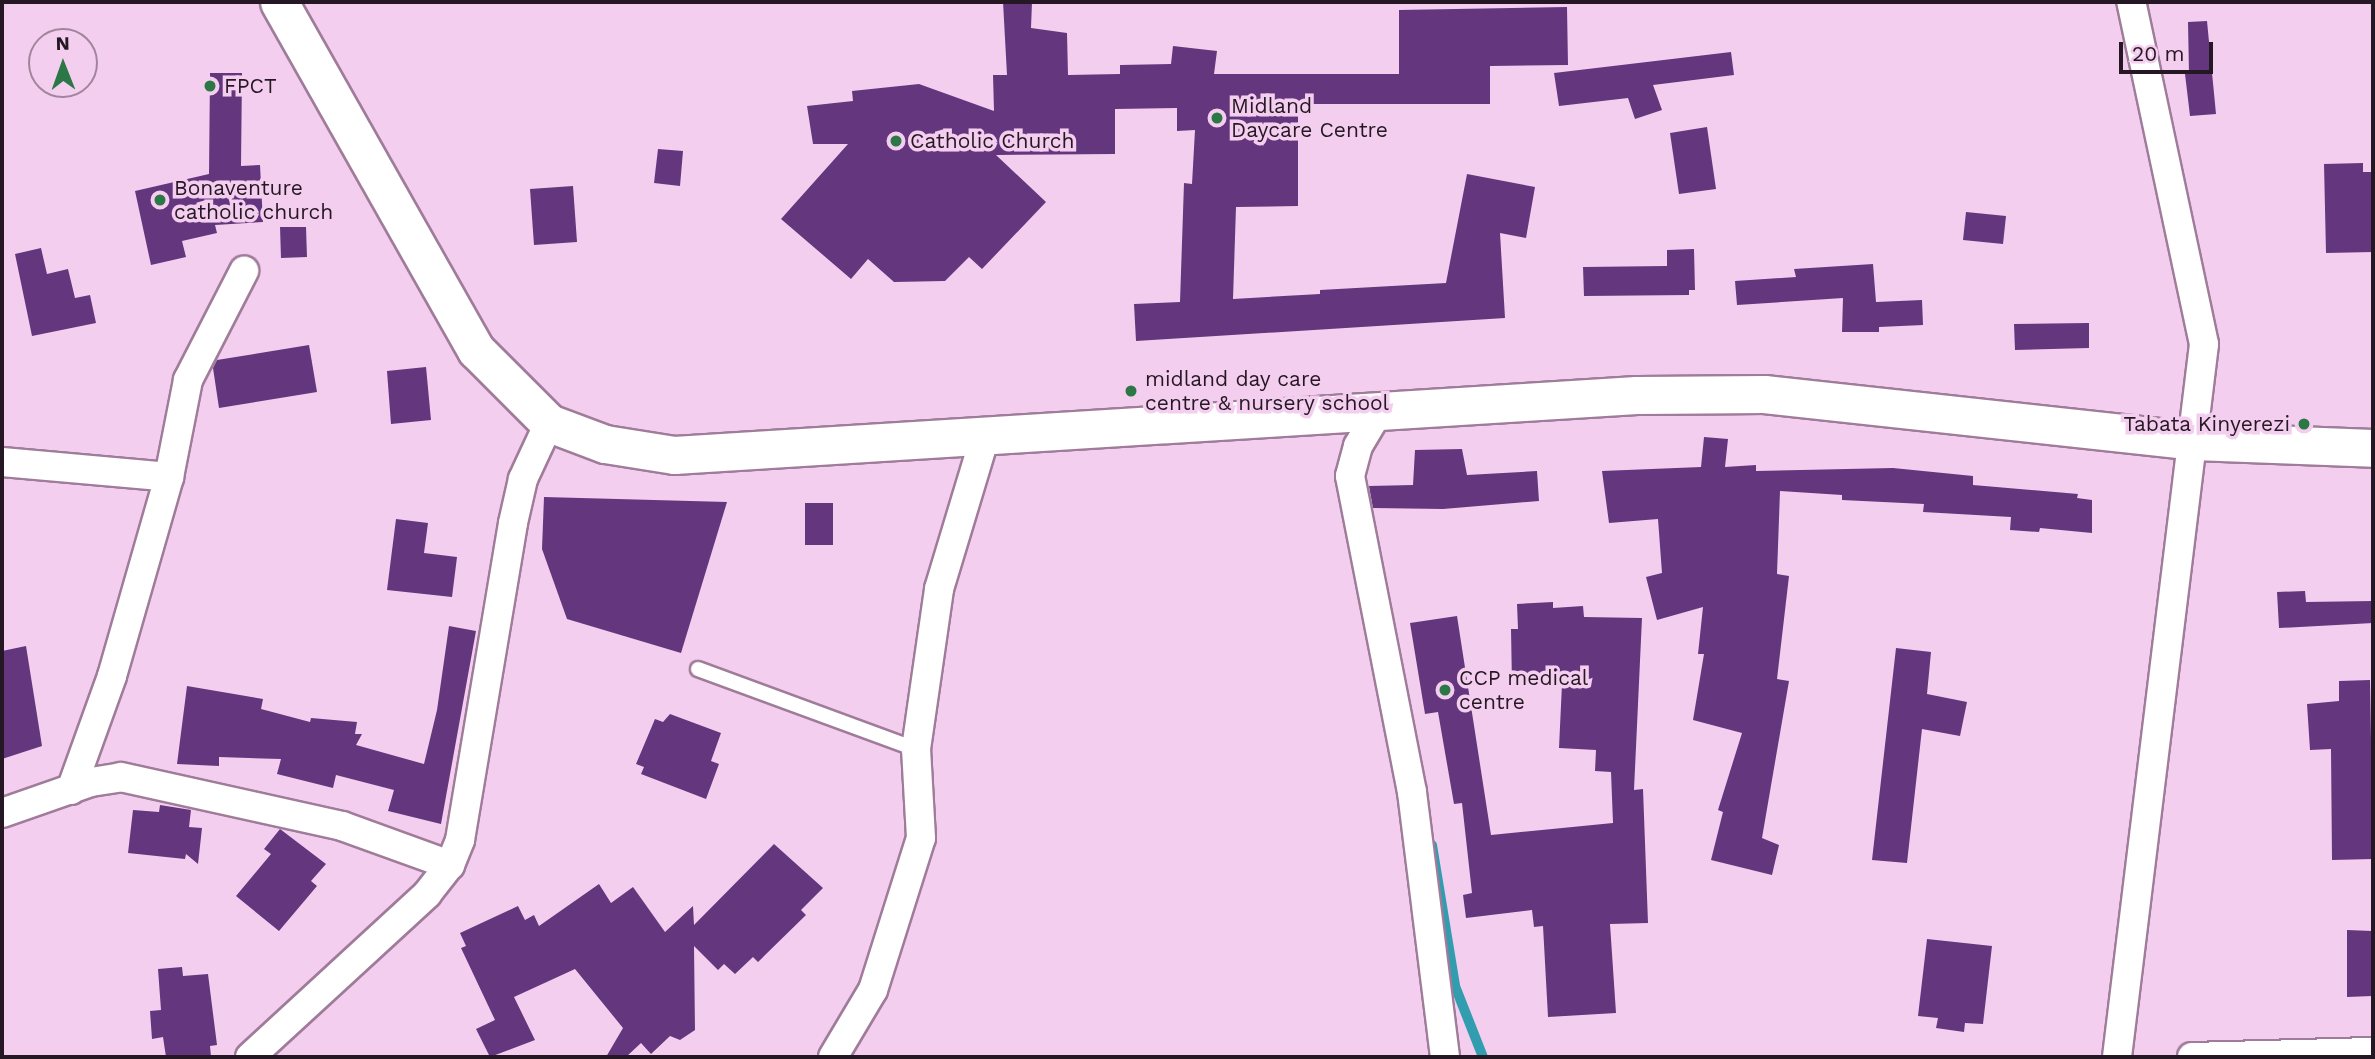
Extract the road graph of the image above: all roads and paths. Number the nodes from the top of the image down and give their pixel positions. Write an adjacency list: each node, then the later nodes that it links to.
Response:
1 (279, 2): 5 (street)
2 (2132, 2): 7 (street)
3 (244, 271): 10 (street)
4 (1380, 409): 6 (street); 7 (street); 19 (street)
5 (549, 423): 6 (street); 15 (street)
6 (985, 437): 12 (street)
7 (2194, 441): 8 (street); 20 (street)
8 (2373, 448)
9 (2, 462): 10 (street)
10 (169, 477): 13 (street)
11 (698, 669): 12 (lane)
12 (916, 749): 18 (street)
13 (71, 790): 14 (street); 15 (street)
14 (2, 813)
15 (450, 865): 17 (street)
16 (2373, 1052): 21 (street)
17 (250, 1057)
18 (833, 1057)
19 (1445, 1057)
20 (2117, 1057)
21 (2192, 1057)

